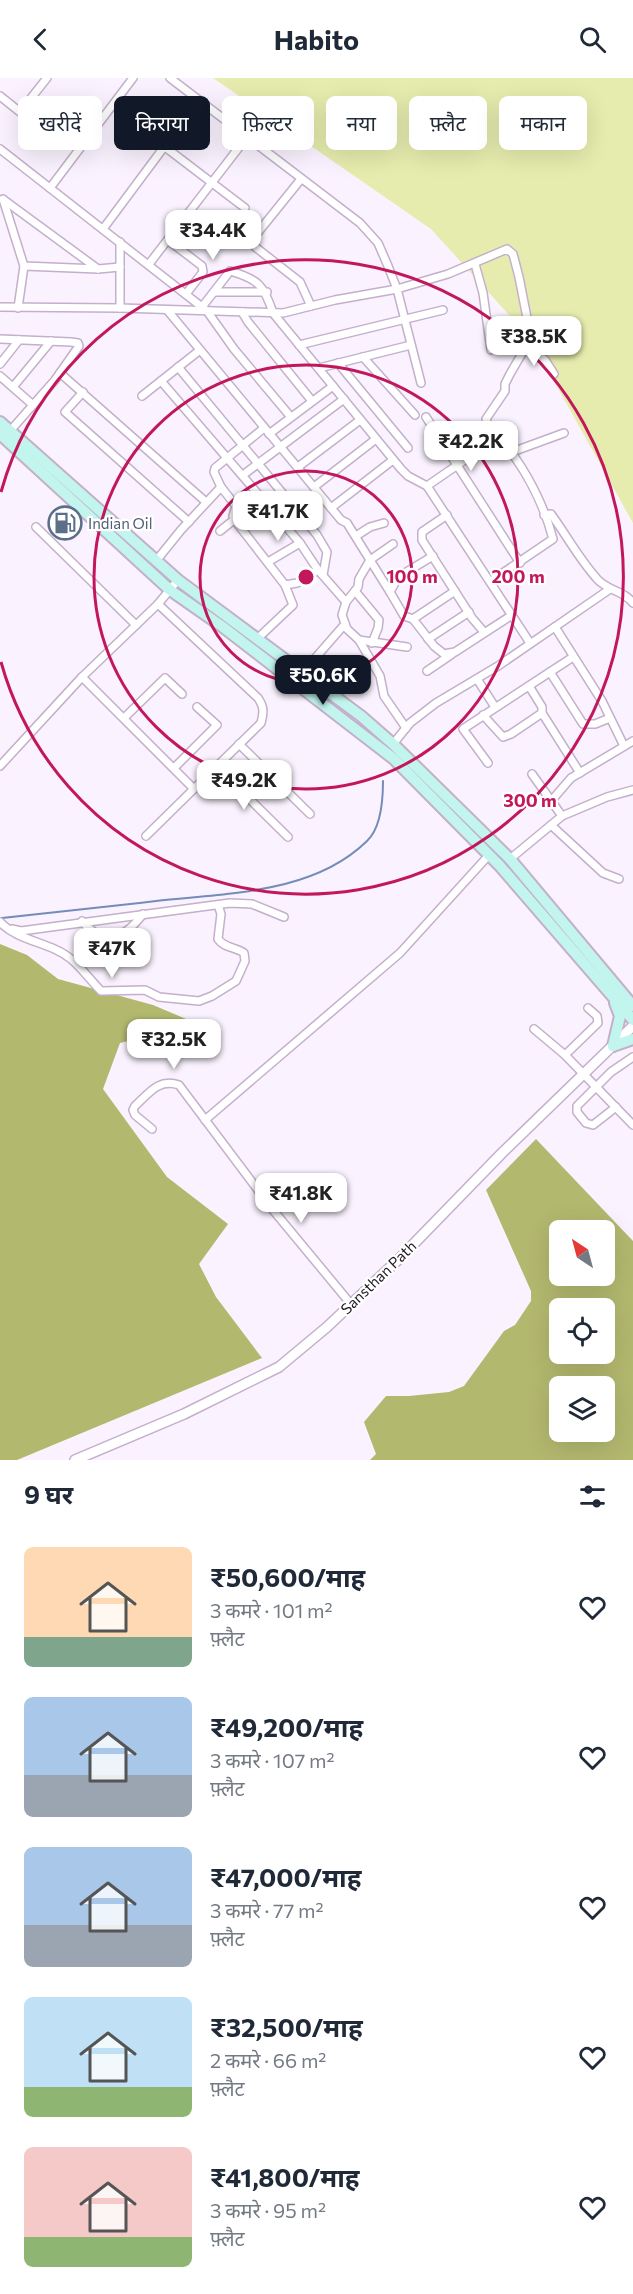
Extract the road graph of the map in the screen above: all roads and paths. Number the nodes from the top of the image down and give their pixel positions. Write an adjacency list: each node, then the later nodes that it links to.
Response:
1 (47, 78): 4 (street)
2 (134, 78): 15 (street)
3 (170, 78): 5 (street)
4 (0, 96)
5 (195, 96)
6 (210, 108): 7 (street)
7 (222, 117)
8 (0, 149): 15 (street)
9 (163, 150): 18 (street)
10 (169, 150): 14 (street)
11 (237, 150): 14 (street)
12 (264, 150): 13 (street)
13 (301, 179): 26 (street); 30 (street)
14 (212, 182): 17 (street); 19 (street)
15 (50, 188): 18 (street)
16 (2, 197): 23 (street); 25 (street)
17 (245, 208)
18 (103, 229): 20 (street)
19 (168, 240): 21 (street); 29 (street)
20 (120, 242): 21 (street); 24 (street)
21 (149, 264): 29 (street)
22 (475, 264): 26 (street); 45 (street); 47 (street)
23 (24, 266): 25 (street); 32 (street)
24 (120, 267): 25 (street); 33 (street)
25 (98, 269)
26 (397, 289): 30 (street); 39 (street)
27 (214, 292): 28 (street); 28 (street); 34 (street)
28 (267, 292): 38 (street)
29 (186, 294): 34 (street)
30 (311, 306): 38 (street)
31 (0, 307): 32 (street)
32 (18, 308): 33 (street)
33 (120, 308): 35 (street)
34 (205, 309): 35 (street); 37 (street); 66 (street)
35 (168, 310): 46 (street)
36 (443, 310): 39 (street)
37 (242, 312): 38 (street); 63 (street)
38 (273, 313): 43 (street)
39 (404, 319): 43 (street); 44 (street)
40 (0, 339): 41 (street)
41 (19, 340): 42 (street); 50 (street)
42 (51, 341): 53 (street); 59 (street)
43 (299, 345): 52 (street)
44 (411, 345): 48 (street); 57 (street)
45 (526, 347): 54 (street); 73 (street)
46 (200, 350): 51 (street); 70 (street)
47 (491, 350)
48 (363, 357): 49 (street); 65 (street)
49 (338, 363): 52 (street); 77 (street)
50 (0, 364)
51 (178, 367): 56 (street); 75 (street)
52 (319, 368): 58 (street)
53 (60, 372): 60 (street); 64 (street)
54 (554, 374)
55 (0, 376): 59 (street)
56 (161, 381): 61 (street); 79 (street)
57 (422, 382)
58 (333, 386): 62 (street); 63 (street)
59 (13, 387): 64 (street)
60 (83, 392): 88 (street); 93 (street)
61 (142, 396)
62 (344, 399): 68 (street); 76 (street)
63 (312, 401): 66 (street)
64 (33, 405): 71 (street)
65 (415, 415)
66 (290, 416): 70 (street)
67 (426, 417): 82 (street)
68 (360, 420): 74 (street); 83 (street)
69 (0, 422): 71 (main road)
70 (266, 431): 75 (street); 76 (street)
71 (5, 433): 102 (main road); 110 (main road)
72 (564, 433): 78 (street)
73 (498, 436): 78 (street); 82 (street)
74 (376, 439): 80 (street); 87 (street)
75 (243, 445): 79 (street); 81 (street)
76 (281, 448): 81 (street); 83 (street)
77 (408, 448)
78 (512, 452): 91 (street)
79 (227, 457): 84 (street); 86 (street)
80 (393, 460): 85 (street); 89 (street)
81 (259, 465): 84 (street); 105 (street)
82 (458, 466): 85 (street); 104 (street)
83 (298, 467): 87 (street)
84 (243, 475): 98 (street)
85 (427, 486): 90 (street)
86 (221, 487): 88 (street); 92 (street)
87 (314, 487): 89 (street)
88 (206, 502): 93 (street)
89 (331, 508): 97 (street)
90 (447, 515): 100 (street); 107 (street)
91 (544, 515): 104 (street); 109 (street)
92 (235, 519): 96 (street); 103 (street)
93 (189, 522): 102 (street)
94 (384, 523): 97 (street)
95 (36, 527): 121 (street)
96 (220, 531)
97 (356, 536): 101 (street)
98 (300, 543): 103 (street); 105 (street)
99 (393, 544): 101 (street)
100 (434, 556): 112 (street); 113 (street)
101 (370, 560): 111 (street); 113 (street)
102 (156, 561): 106 (main road)
103 (268, 562): 108 (street)
104 (520, 563): 107 (street)
105 (320, 572): 108 (street); 114 (street)
106 (178, 580): 110 (street); 124 (main road)
107 (491, 581): 118 (street)
108 (285, 585): 124 (street)
109 (610, 589): 115 (street); 122 (street)
110 (170, 590): 116 (street); 164 (main road)
111 (355, 591): 114 (street); 127 (street)
112 (455, 591): 117 (street); 119 (street)
113 (390, 592): 119 (street)
114 (346, 602): 120 (street)
115 (633, 603)
116 (158, 604): 121 (street); 147 (street)
117 (469, 612): 123 (street); 125 (street)
118 (512, 615): 123 (street); 128 (street)
119 (413, 619): 125 (street)
120 (345, 624): 126 (street); 133 (street)
121 (136, 625): 135 (street)
122 (555, 627): 128 (street); 131 (street)
123 (484, 632): 130 (street)
124 (257, 639): 133 (main road)
125 (428, 639): 130 (street)
126 (359, 640): 127 (street); 145 (street)
127 (372, 643): 129 (street)
128 (530, 643): 136 (street)
129 (407, 647)
130 (455, 652): 132 (street)
131 (573, 657): 134 (street); 144 (street)
132 (427, 671)
133 (303, 672): 148 (main road)
134 (550, 672): 137 (street); 144 (street)
135 (82, 677): 143 (street); 151 (street)
136 (477, 679): 140 (street); 145 (street)
137 (529, 686): 140 (street); 141 (street)
138 (182, 694): 143 (street)
139 (197, 707): 153 (street)
140 (495, 707): 142 (street)
141 (542, 713): 142 (street); 154 (street)
142 (483, 715): 150 (street)
143 (124, 718): 153 (street)
144 (610, 718): 149 (street)
145 (406, 728): 148 (street)
146 (633, 741): 149 (street)
147 (239, 744): 152 (street); 159 (street)
148 (393, 744): 165 (main road)
149 (624, 746): 154 (street)
150 (488, 763)
151 (0, 766)
152 (217, 766): 156 (street); 163 (street)
153 (174, 768): 156 (street)
154 (580, 773): 158 (street)
155 (532, 774): 158 (street)
156 (194, 789): 162 (street)
157 (633, 790): 160 (street)
158 (552, 801): 160 (street)
159 (310, 814)
160 (562, 816): 161 (street)
161 (551, 825): 165 (street); 166 (street)
162 (147, 836)
163 (288, 837)
164 (489, 855): 172 (main road); 185 (street)
165 (510, 859): 173 (main road)
166 (619, 879)
167 (218, 904): 168 (street); 169 (street); 171 (street)
168 (143, 914): 170 (street); 170 (street)
169 (284, 917)
170 (82, 921): 171 (street)
171 (3, 925)
172 (614, 999): 175 (main road); 179 (main road)
173 (633, 1004)
174 (588, 1008): 180 (street)
175 (633, 1020)
176 (633, 1026): 179 (street, Sansthan Path)
177 (534, 1029): 180 (street)
178 (633, 1039): 179 (main road)
179 (613, 1046): 182 (street, Sansthan Path)
180 (566, 1055): 182 (street)
181 (633, 1057): 183 (street)
182 (584, 1074): 183 (street); 188 (street, Sansthan Path)
183 (597, 1087): 184 (street); 184 (street)
184 (616, 1107): 186 (street)
185 (205, 1120): 187 (street); 188 (street)
186 (633, 1125)
187 (152, 1129)
188 (350, 1303): 189 (street, Sansthan Path)
189 (75, 1460)

